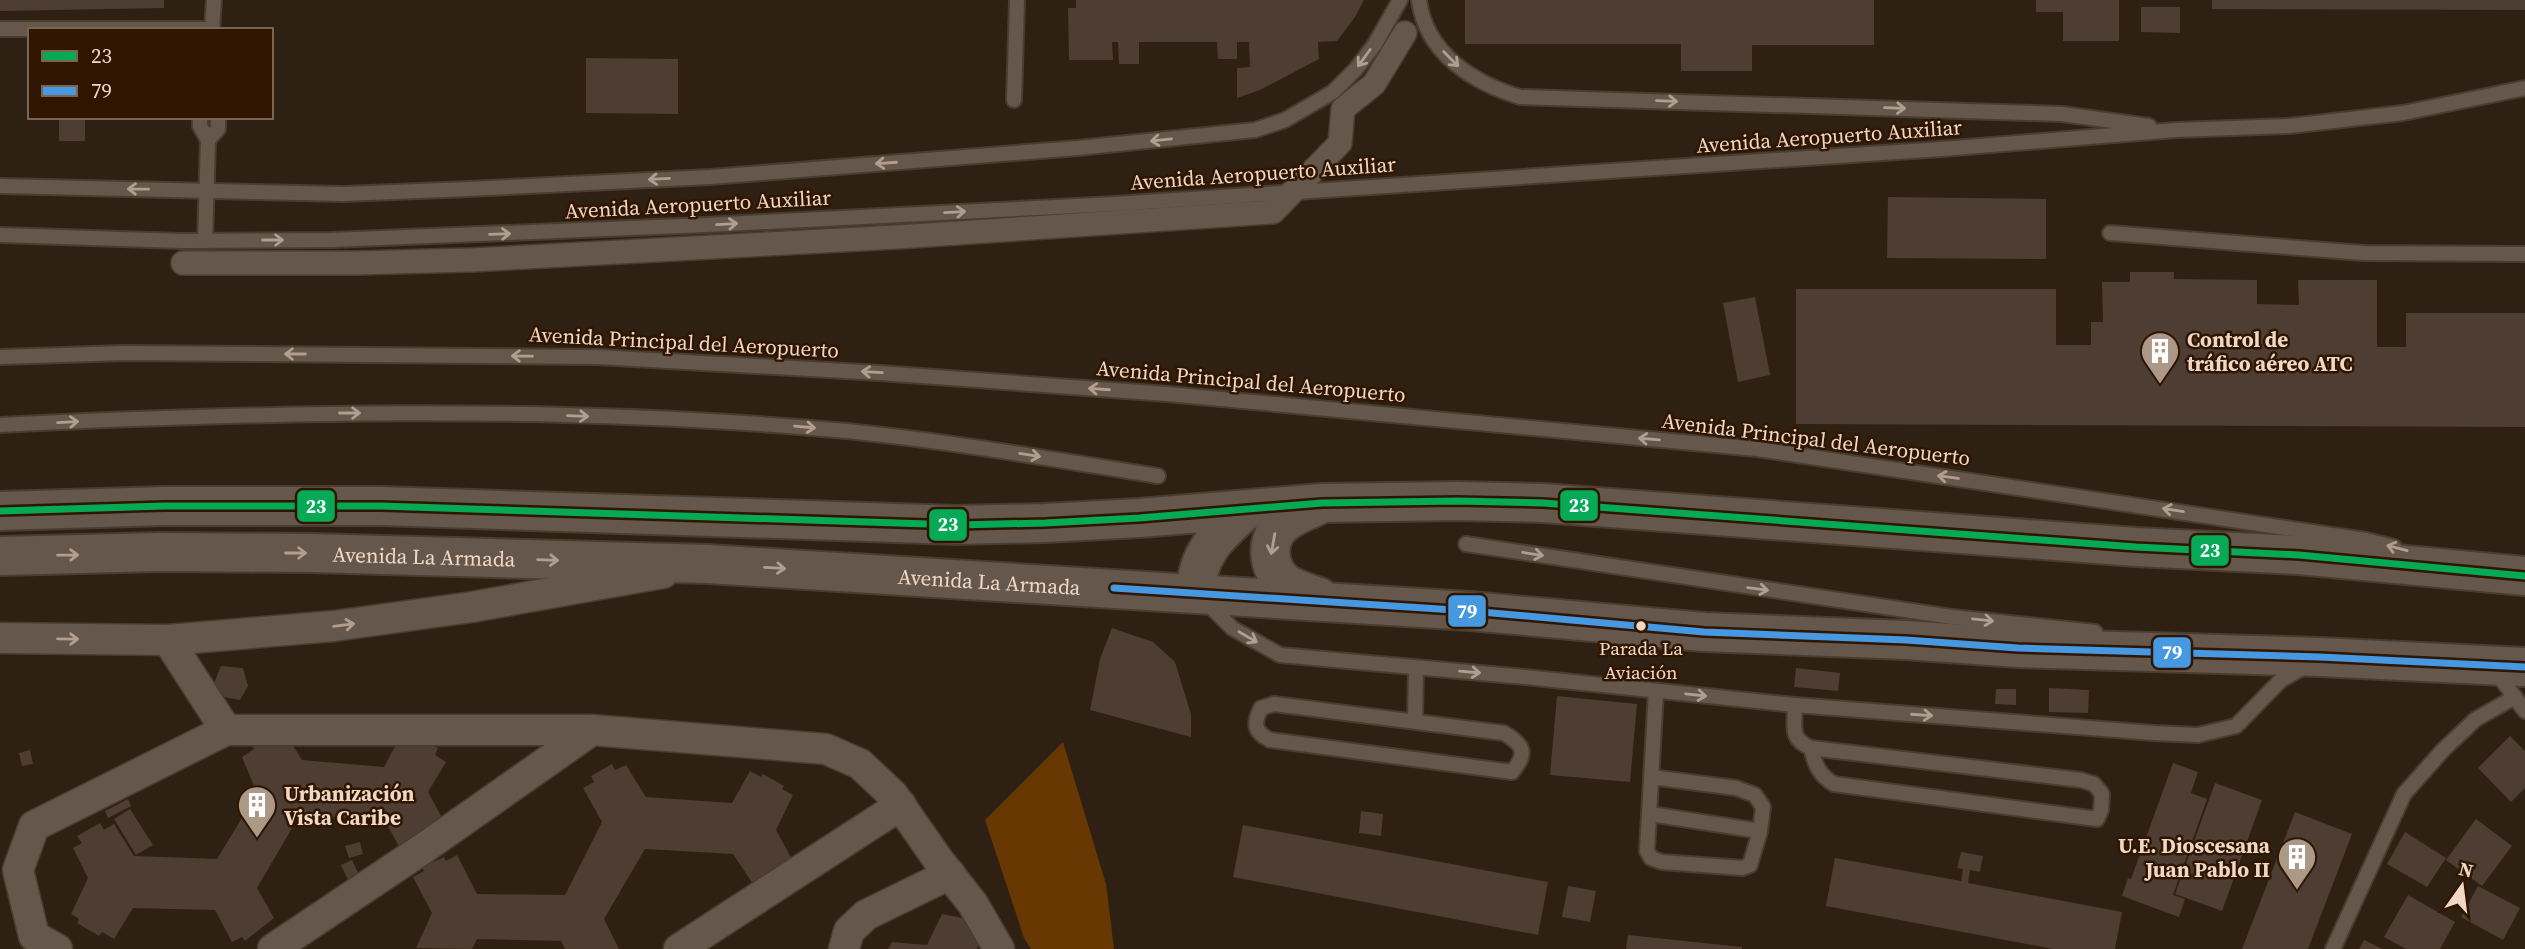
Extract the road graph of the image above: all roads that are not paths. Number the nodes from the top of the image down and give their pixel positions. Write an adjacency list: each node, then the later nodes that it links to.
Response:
1 (214, 0): 5 (lane)
2 (1017, 0): 10 (lane)
3 (1400, 0): 16 (lane, Avenida Aeropuerto Auxiliar, one-way to 16)
4 (1419, 0): 13 (lane, one-way to 13)
5 (212, 28)
6 (0, 29): 7 (lane)
7 (28, 29)
8 (1405, 33): 17 (street)
9 (2525, 88): 13 (lane, Avenida Aeropuerto Auxiliar)
10 (1014, 100)
11 (200, 119): 14 (lane)
12 (218, 119): 14 (lane)
13 (2176, 130): 17 (lane, Avenida Aeropuerto Auxiliar)
14 (208, 140): 16 (lane)
15 (0, 186): 16 (lane, Avenida Aeropuerto Auxiliar, one-way to 15)
16 (206, 191): 20 (lane)
17 (1291, 193): 20 (lane, Avenida Aeropuerto Auxiliar, one-way to 17); 22 (street)
18 (2110, 233): 21 (lane)
19 (0, 235): 20 (lane, Avenida Aeropuerto Auxiliar)
20 (205, 241)
21 (2525, 254)
22 (183, 263)
23 (0, 357): 32 (lane, Avenida Principal del Aeropuerto, one-way to 23)
24 (0, 425): 25 (lane, one-way to 25)
25 (1158, 476)
26 (1322, 503): 27 (main road); 32 (main road); 35 (main road, one-way to 35)
27 (1246, 510): 28 (main road); 34 (main road)
28 (0, 511)
29 (1466, 544): 38 (lane, one-way to 38)
30 (0, 556): 31 (main road, Avenida La Armada, one-way to 31)
31 (708, 564): 34 (main road, Avenida La Armada, one-way to 34); 37 (street, one-way to 31)
32 (2487, 573): 33 (main road)
33 (2525, 576)
34 (1196, 593): 35 (main road, Avenida La Armada); 39 (lane, one-way to 39)
35 (1331, 602): 38 (main road, Avenida La Armada)
36 (0, 638): 37 (street, one-way to 37)
37 (168, 640): 45 (street)
38 (2320, 657): 40 (main road, Avenida La Armada); 42 (lane, one-way to 38)
39 (1416, 668): 41 (lane, one-way to 41); 44 (lane)
40 (2510, 677): 43 (lane); 58 (lane)
41 (1656, 691): 42 (lane, one-way to 42); 48 (lane)
42 (1795, 705): 47 (lane)
43 (2525, 711)
44 (1415, 720): 44 (lane)
45 (226, 730): 46 (street); 53 (street)
46 (592, 730): 49 (street); 54 (street)
47 (1811, 748): 47 (lane)
48 (1651, 777): 50 (lane); 51 (lane)
49 (901, 805): 52 (street); 55 (street)
50 (1650, 814): 51 (lane); 51 (lane)
51 (1760, 831)
52 (950, 874): 56 (street); 57 (street)
53 (57, 949)
54 (273, 949)
55 (679, 949)
56 (844, 949)
57 (999, 949)
58 (2333, 949)

